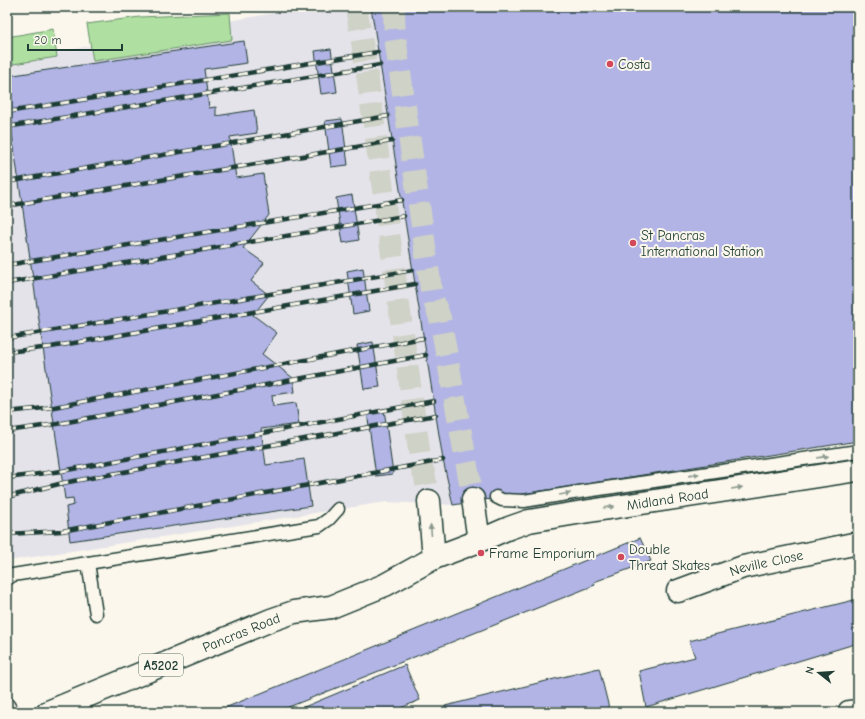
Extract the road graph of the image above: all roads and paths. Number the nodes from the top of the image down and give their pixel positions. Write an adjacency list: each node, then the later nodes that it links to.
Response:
1 (858, 451): 3 (lane, Midland Road, one-way to 1)
2 (858, 470): 7 (street, Midland Road, one-way to 2)
3 (496, 497)
4 (473, 499): 7 (street)
5 (429, 501): 9 (street, one-way to 5)
6 (338, 509): 10 (lane)
7 (480, 541): 9 (street, Pancras Road / A5202)
8 (858, 543): 12 (street, Neville Close)
9 (434, 558): 17 (street, Pancras Road / A5202)
10 (88, 563): 11 (lane); 13 (lane)
11 (7, 579)
12 (678, 591)
13 (96, 614)
14 (7, 703): 16 (lane)
15 (858, 711): 18 (street)
16 (12, 712)
17 (48, 712)
18 (849, 712)

